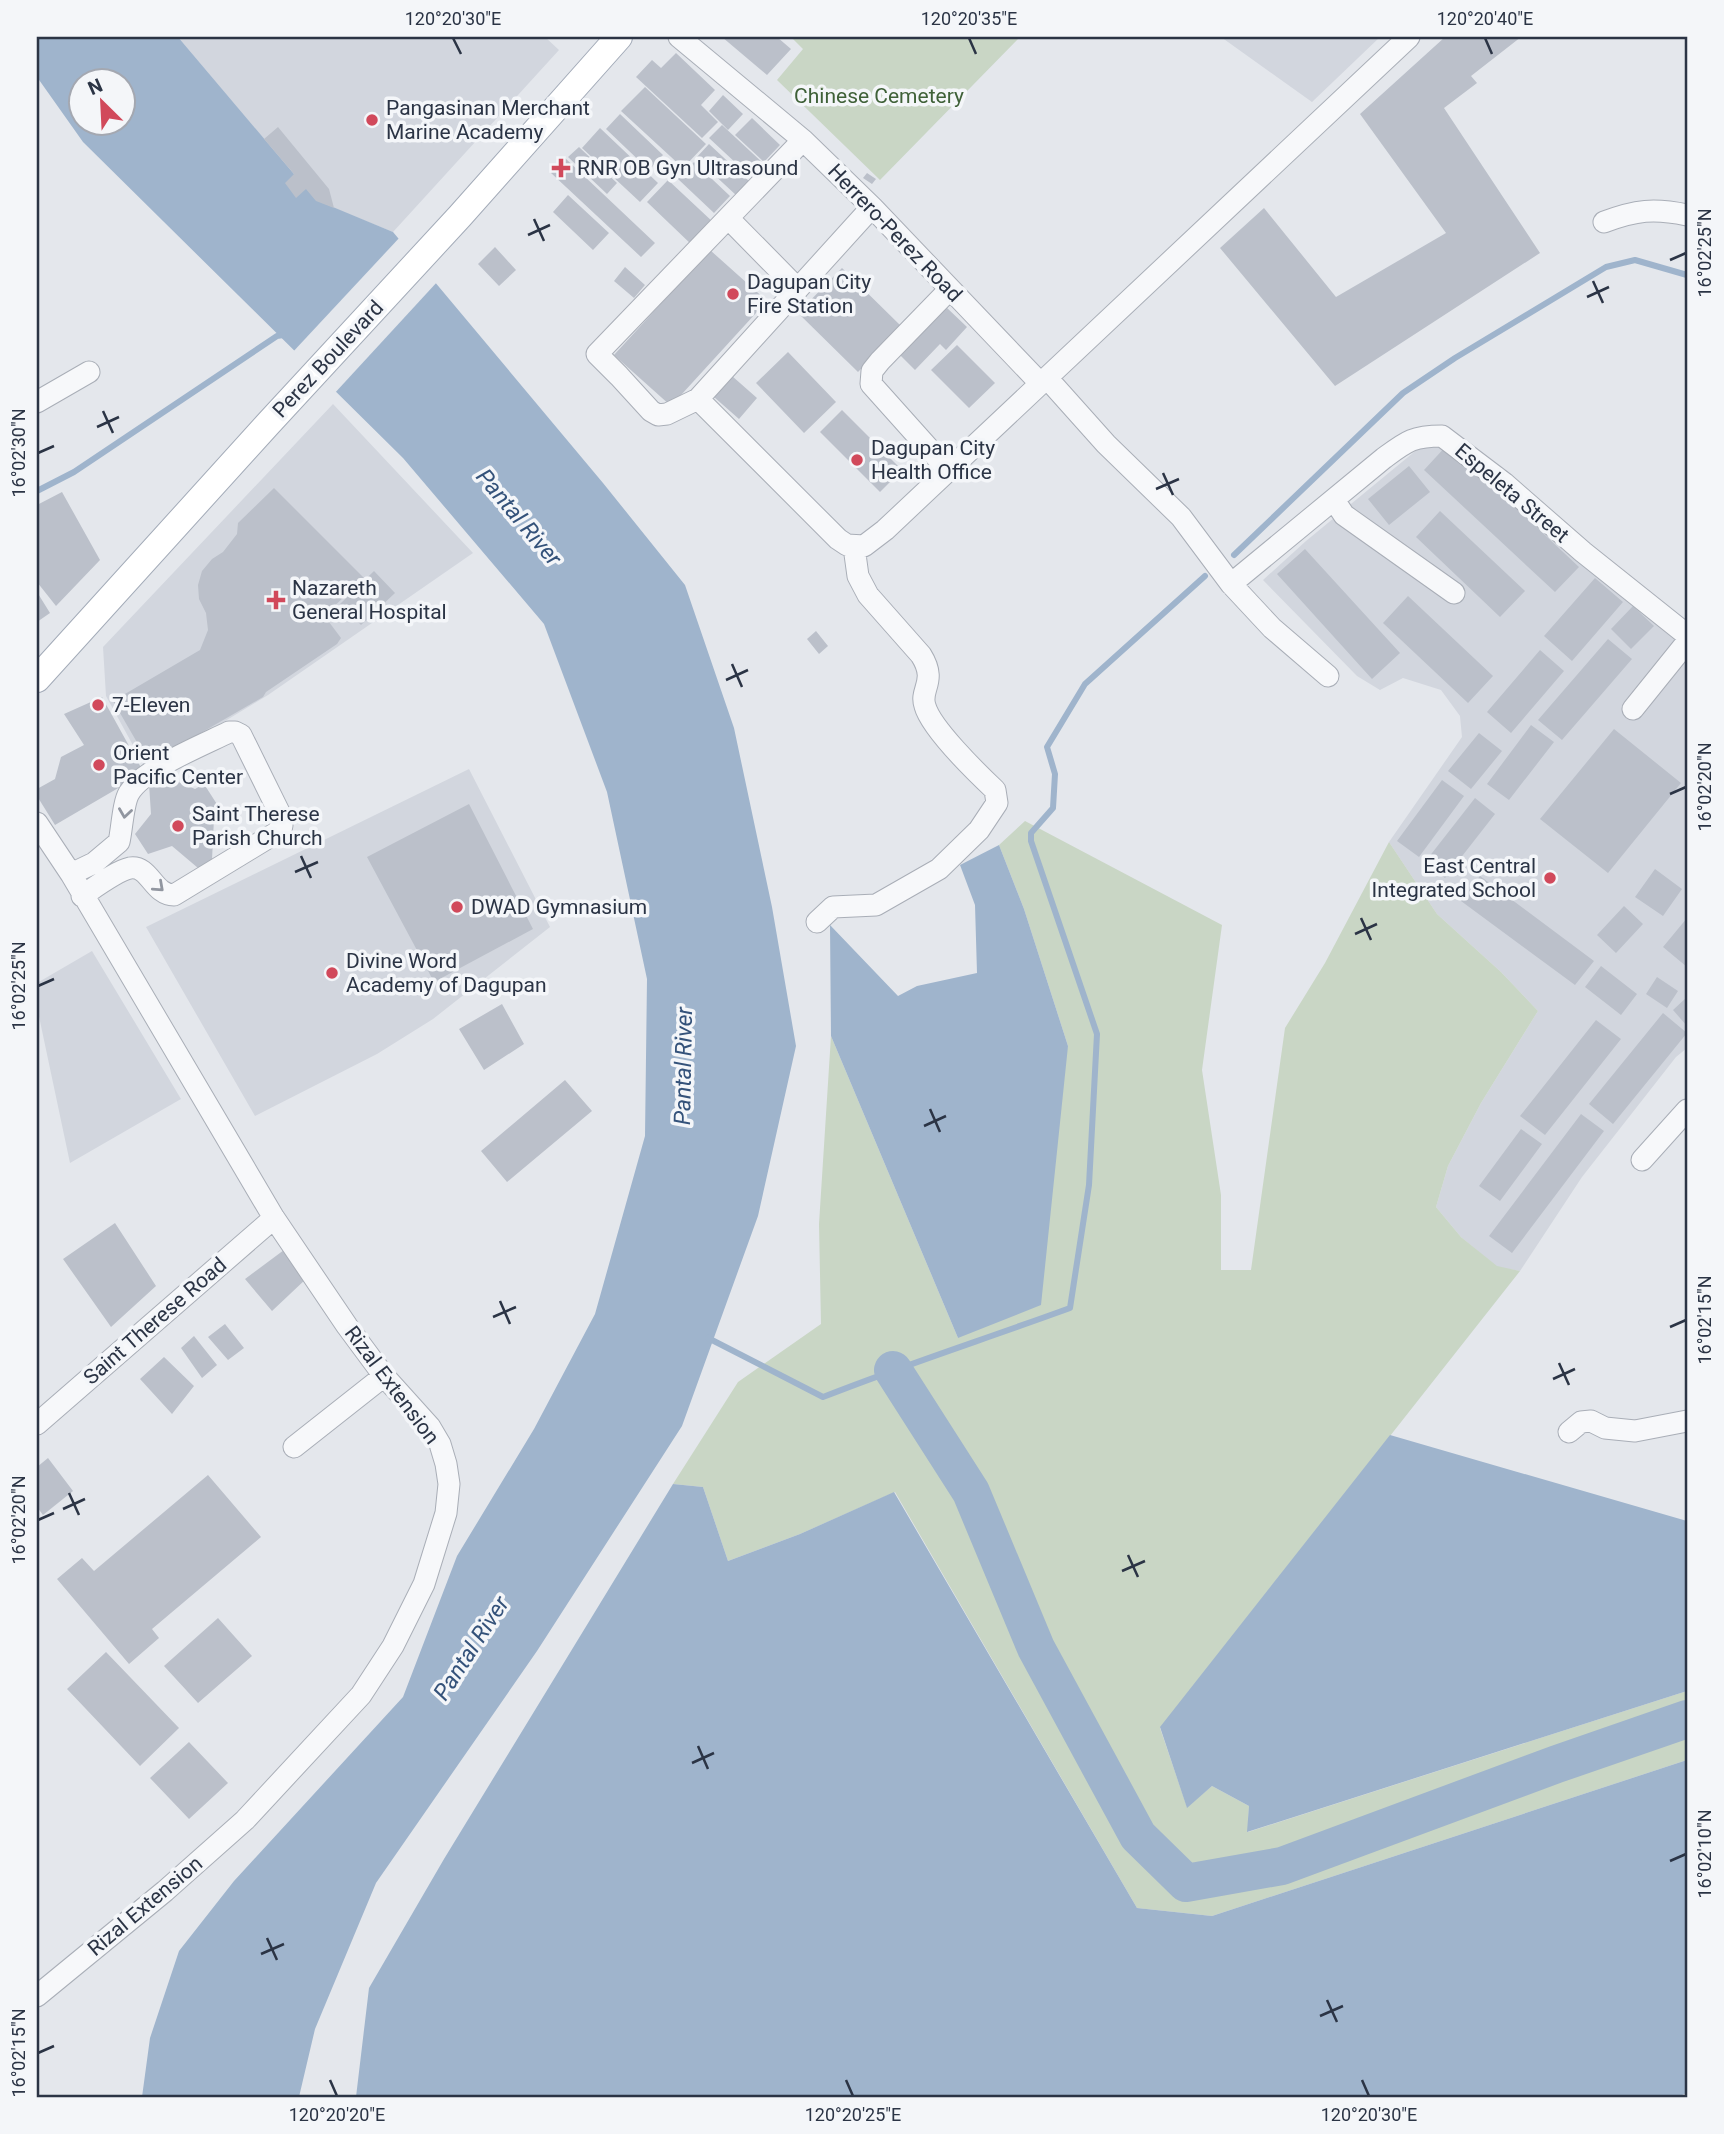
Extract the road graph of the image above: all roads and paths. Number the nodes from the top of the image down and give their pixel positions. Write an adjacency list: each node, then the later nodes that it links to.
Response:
1 (619, 37): 23 (main road, Perez Boulevard)
2 (679, 37): 4 (street, Herrero-Perez Road)
3 (1409, 37): 12 (street)
4 (803, 141): 5 (street, Herrero-Perez Road); 7 (street)
5 (872, 207): 9 (street); 10 (street, Herrero-Perez Road)
6 (1687, 215): 8 (street)
7 (729, 219): 9 (street); 13 (street)
8 (1604, 222)
9 (799, 289): 13 (street)
10 (950, 289): 12 (street, Herrero-Perez Road); 15 (street)
11 (89, 372): 14 (street)
12 (1043, 381): 15 (street); 18 (street, Herrero-Perez Road)
13 (698, 399): 17 (street)
14 (37, 402)
15 (948, 470): 17 (street)
16 (1334, 500): 18 (street, Espeleta Street); 19 (street); 20 (street, Espeleta Street)
17 (854, 547): 28 (street)
18 (1231, 583): 22 (street, Herrero-Perez Road)
19 (1454, 593)
20 (1687, 635)
21 (1687, 642): 24 (street)
22 (1328, 676)
23 (37, 679)
24 (1633, 709)
25 (37, 823): 26 (street, Rizal Extension)
26 (71, 874): 27 (street, Rizal Extension); 27 (street, one-way to 26)
27 (82, 896): 31 (street, Rizal Extension)
28 (817, 922)
29 (1687, 1110): 30 (street)
30 (1642, 1160)
31 (274, 1218): 32 (street, Rizal Extension); 34 (street, Saint Therese Road)
32 (384, 1376): 36 (street); 37 (street, Rizal Extension)
33 (1687, 1420): 35 (street)
34 (37, 1424)
35 (1569, 1433)
36 (295, 1447)
37 (37, 1996)

